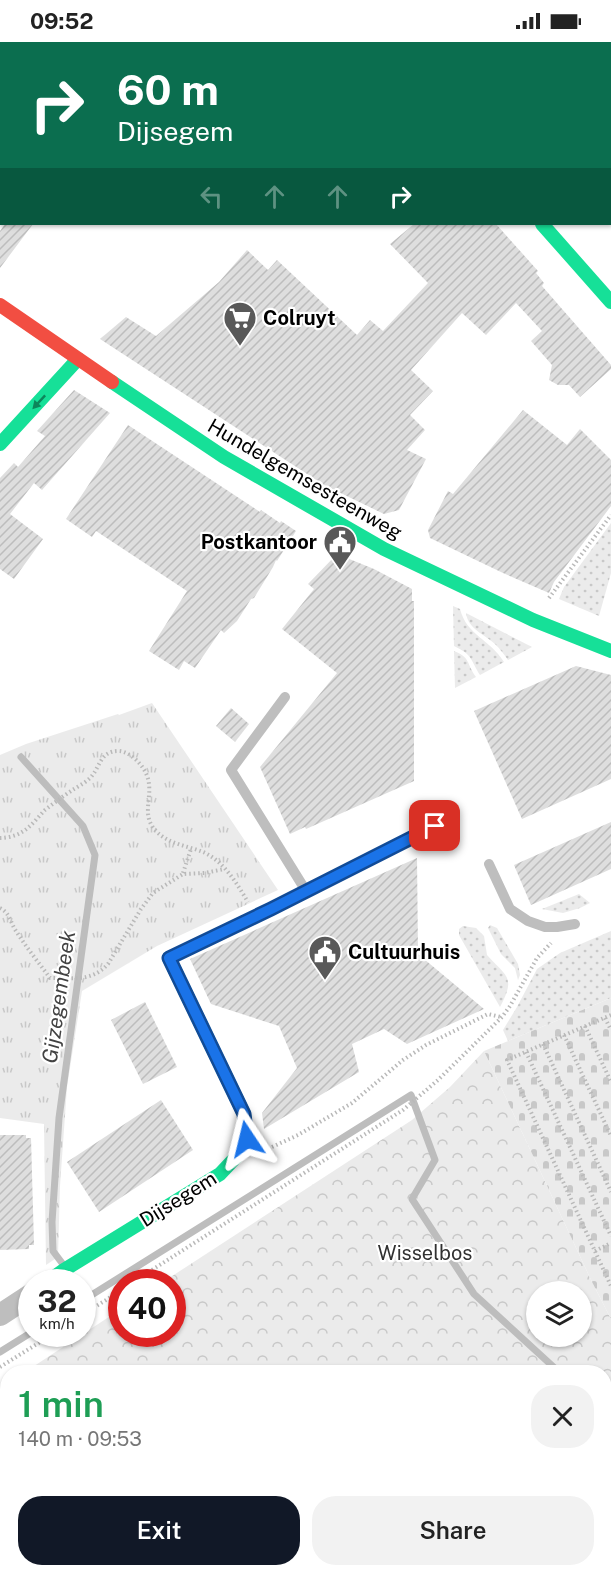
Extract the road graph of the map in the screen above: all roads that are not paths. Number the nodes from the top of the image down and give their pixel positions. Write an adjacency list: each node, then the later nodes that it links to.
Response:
1 (543, 225): 2 (main road)
2 (611, 302)
3 (0, 305): 4 (main road, Hundelgemsesteenweg)
4 (78, 359): 5 (main road, one-way to 5); 6 (main road, Hundelgemsesteenweg)
5 (0, 444)
6 (611, 651)
7 (285, 697): 10 (lane)
8 (435, 826): 10 (lane, Dijsegem)
9 (489, 864): 11 (lane)
10 (306, 891): 12 (lane, Dijsegem)
11 (575, 924)
12 (169, 958): 13 (main road, Dijsegem)
13 (66, 1269)
14 (18, 1303): 15 (street)
15 (0, 1315)

